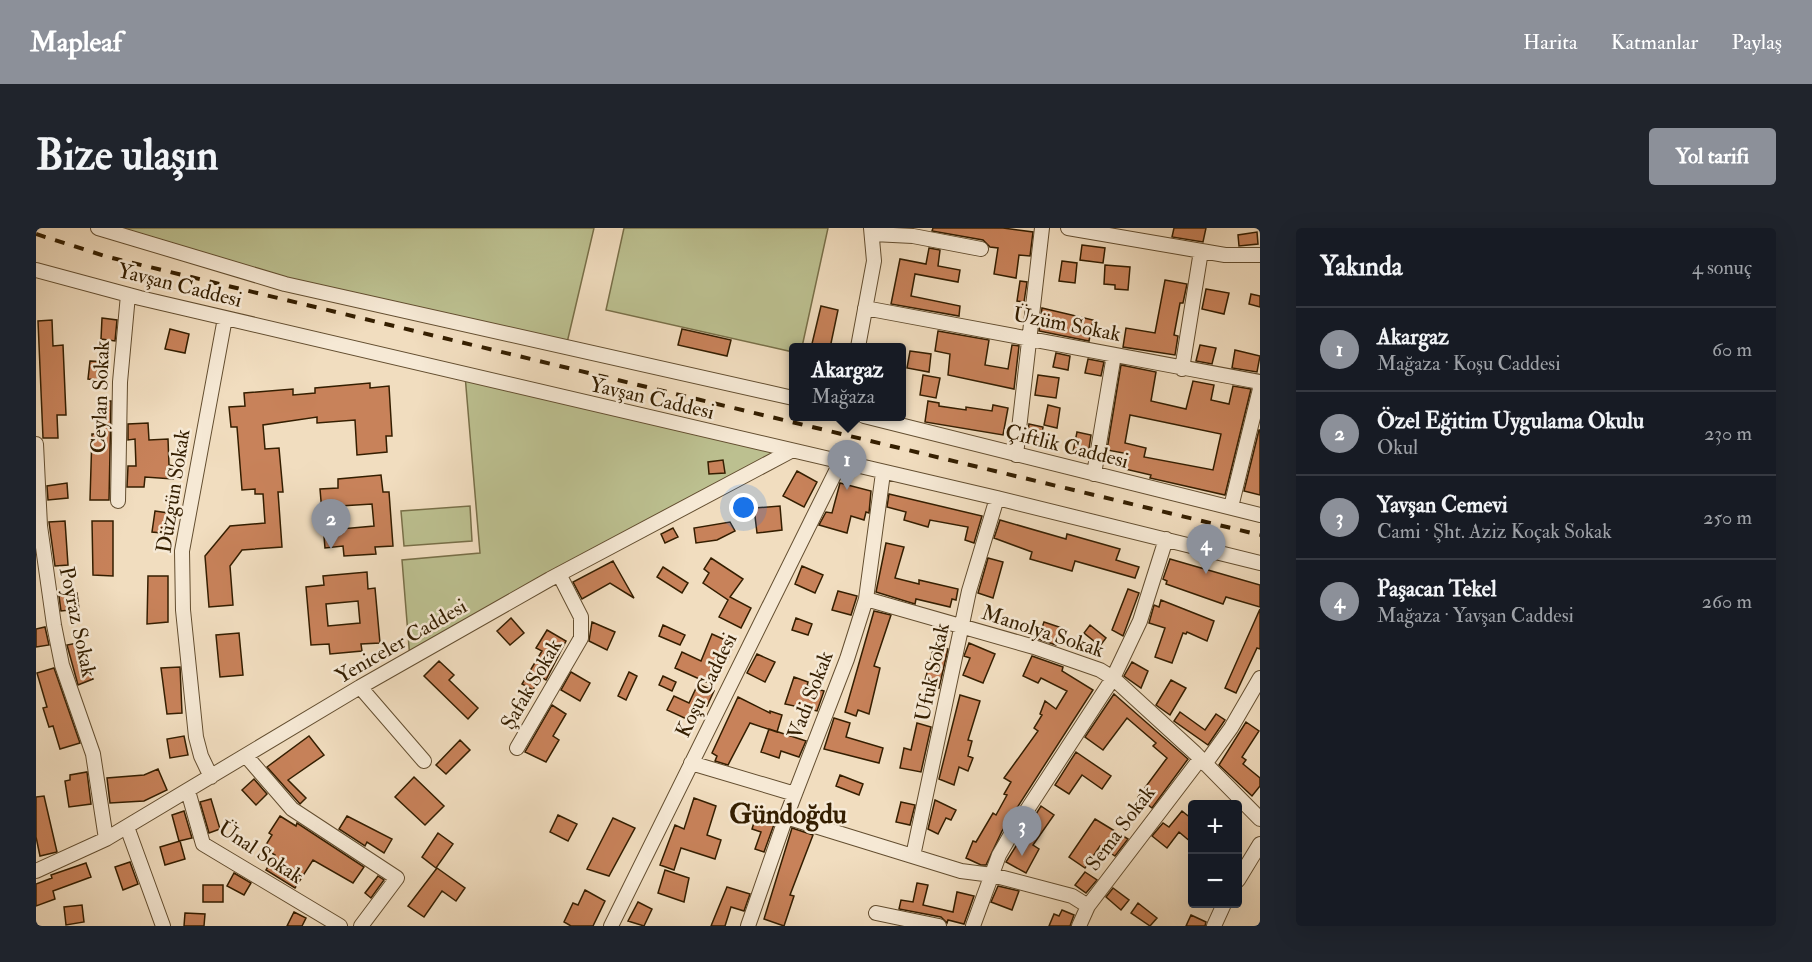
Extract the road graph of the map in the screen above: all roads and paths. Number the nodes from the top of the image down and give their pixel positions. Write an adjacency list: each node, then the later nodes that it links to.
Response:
1 (98, 228): 18 (street)
2 (1042, 228): 12 (street)
3 (1068, 228): 6 (street)
4 (872, 231): 5 (street); 10 (street)
5 (981, 249)
6 (1201, 251): 7 (street); 15 (street)
7 (1260, 255)
8 (36, 270): 9 (street, Yavşan Caddesi)
9 (128, 295): 11 (street, Yavşan Caddesi); 27 (street, Ceylan Sokak)
10 (865, 308): 12 (street, Üzüm Sokak); 13 (street)
11 (225, 318): 21 (street, Yavşan Caddesi); 43 (street, Düzgün Sokak)
12 (1029, 337): 14 (street, Üzüm Sokak); 22 (street)
13 (859, 343)
14 (1114, 355): 15 (street, Üzüm Sokak); 25 (street)
15 (1182, 369): 16 (street, Üzüm Sokak)
16 (1260, 382)
17 (1260, 389): 28 (street)
18 (789, 397)
19 (880, 421): 22 (street, Çiftlik Caddesi)
20 (36, 444): 50 (street, Poyraz Sokak)
21 (789, 452): 23 (street, Yavşan Caddesi); 32 (street, Yeniceler Caddesi)
22 (1016, 455): 25 (street, Çiftlik Caddesi)
23 (840, 463): 24 (street, Yavşan Caddesi); 42 (street, Koşu Caddesi)
24 (882, 473): 26 (street, Yavşan Caddesi); 33 (street, Vadi Sokak)
25 (1094, 474): 28 (street, Çiftlik Caddesi)
26 (997, 498): 30 (street, Yavşan Caddesi); 34 (street, Ufuk Sokak)
27 (118, 501)
28 (1231, 507): 29 (street, Çiftlik Caddesi)
29 (1260, 515)
30 (1166, 538): 31 (street, Yavşan Caddesi); 35 (street)
31 (1260, 562)
32 (560, 574): 37 (street, Yeniceler Caddesi); 38 (street, Şafak Sokak)
33 (866, 599): 34 (street, Manolya Sokak); 45 (street, Vadi Sokak)
34 (963, 626): 35 (street, Manolya Sokak); 52 (street, Ufuk Sokak)
35 (1113, 678): 41 (street, Manolya Sokak); 55 (street)
36 (1260, 678): 41 (street, Sema Sokak)
37 (360, 687): 39 (street, Yeniceler Caddesi); 40 (street)
38 (518, 748)
39 (247, 757): 43 (street, Yeniceler Caddesi); 61 (street)
40 (424, 761)
41 (1203, 762): 47 (street, Manolya Sokak); 56 (street, Sema Sokak)
42 (691, 763): 45 (street); 62 (street, Koşu Caddesi)
43 (211, 777): 44 (street, Yeniceler Caddesi)
44 (188, 791): 49 (street, Yeniceler Caddesi); 60 (street, Ünal Sokak)
45 (795, 794): 48 (street, Vadi Sokak)
46 (1260, 799): 47 (street)
47 (1256, 815)
48 (786, 817): 52 (street); 63 (street, Vadi Sokak)
49 (127, 827): 50 (street, Yeniceler Caddesi); 59 (street)
50 (106, 839): 53 (street, Yeniceler Caddesi)
51 (1260, 844): 54 (street)
52 (913, 856): 55 (street)
53 (36, 871)
54 (1242, 873)
55 (992, 875): 56 (street); 65 (street)
56 (1088, 906): 66 (street, Sema Sokak)
57 (1222, 908): 67 (street)
58 (876, 913): 64 (street)
59 (164, 926)
60 (340, 926)
61 (361, 926)
62 (611, 926)
63 (748, 926)
64 (939, 926)
65 (973, 926)
66 (1079, 926)
67 (1214, 926)

